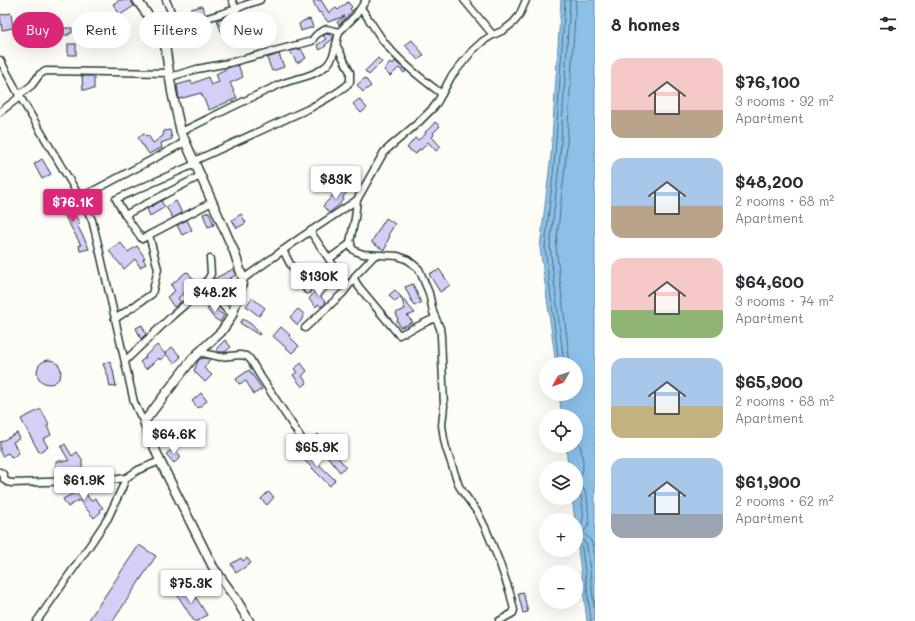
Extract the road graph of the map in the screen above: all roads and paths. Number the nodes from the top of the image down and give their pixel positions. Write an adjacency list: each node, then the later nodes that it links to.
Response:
1 (138, 0): 10 (street)
2 (166, 0): 11 (street)
3 (232, 0): 9 (street)
4 (260, 0): 9 (street)
5 (366, 0): 8 (street)
6 (464, 0): 14 (street)
7 (526, 0): 14 (street)
8 (361, 8): 13 (street); 19 (street)
9 (236, 9): 12 (street)
10 (146, 12)
11 (171, 12)
12 (212, 16)
13 (339, 32): 15 (street); 18 (street)
14 (493, 35): 19 (street)
15 (336, 44): 22 (street); 24 (street)
16 (166, 48): 18 (street)
17 (0, 60): 20 (street)
18 (170, 75): 20 (street); 22 (street)
19 (442, 94): 27 (street)
20 (19, 95): 21 (street); 26 (street)
21 (0, 112)
22 (181, 132): 23 (street)
23 (185, 142): 24 (street); 26 (street)
24 (194, 163): 25 (street); 29 (street)
25 (200, 176): 28 (street); 29 (street)
26 (80, 198): 44 (street)
27 (357, 200): 30 (street); 32 (street)
28 (212, 202): 31 (street); 37 (street)
29 (125, 215): 31 (street)
30 (310, 231): 33 (street); 36 (street)
31 (149, 235): 44 (street)
32 (351, 244): 34 (street); 36 (street)
33 (283, 250): 37 (street); 40 (street)
34 (375, 255): 38 (street); 43 (street)
35 (210, 259): 41 (street)
36 (329, 259): 39 (street)
37 (243, 279): 42 (street)
38 (354, 279): 39 (street); 43 (street)
39 (348, 286): 45 (street)
40 (307, 290)
41 (209, 292): 42 (street); 47 (street)
42 (232, 315): 46 (street)
43 (435, 318): 55 (street)
44 (115, 319): 47 (street)
45 (305, 328)
46 (198, 352): 48 (street); 49 (street)
47 (125, 361): 48 (street)
48 (144, 422): 50 (street)
49 (306, 447)
50 (160, 461): 52 (street); 54 (street)
51 (0, 472): 52 (street)
52 (126, 478): 53 (street)
53 (37, 621)
54 (248, 621)
55 (499, 621)

